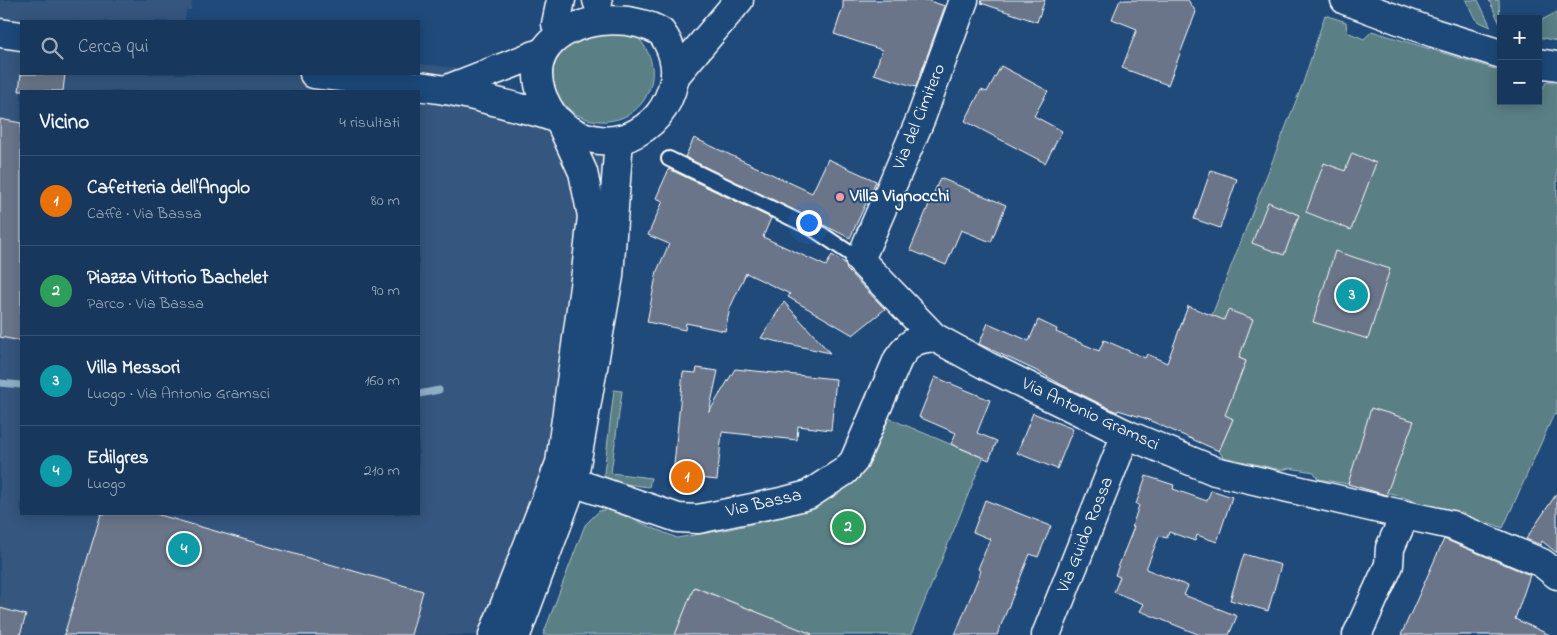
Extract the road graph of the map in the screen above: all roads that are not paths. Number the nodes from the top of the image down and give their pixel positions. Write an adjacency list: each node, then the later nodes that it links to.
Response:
1 (739, 0): 14 (street)
2 (964, 0): 19 (street, Via del Cimitero)
3 (1345, 0): 10 (street)
4 (598, 1): 5 (street); 6 (street)
5 (647, 6): 14 (street)
6 (558, 12): 9 (street)
7 (0, 33): 8 (street)
8 (20, 36)
9 (540, 53): 15 (street); 16 (street)
10 (1497, 53)
11 (1542, 64): 12 (street)
12 (1557, 66)
13 (322, 75): 15 (street)
14 (675, 76): 17 (street)
15 (445, 90): 16 (street)
16 (558, 120): 17 (street); 25 (street)
17 (619, 139): 22 (street)
18 (669, 159): 19 (lane, Via Antonio Gramsci)
19 (860, 260): 20 (street, Via Antonio Gramsci)
20 (934, 337): 21 (street, Via Antonio Gramsci); 22 (street, Via Bassa)
21 (1126, 434): 23 (street, Via Antonio Gramsci); 27 (street, Via Guido Rossa)
22 (573, 482): 26 (street)
23 (1405, 515): 24 (street, Via Antonio Gramsci); 28 (street)
24 (1557, 575)
25 (493, 635)
26 (516, 635)
27 (1046, 635)
28 (1357, 635)

